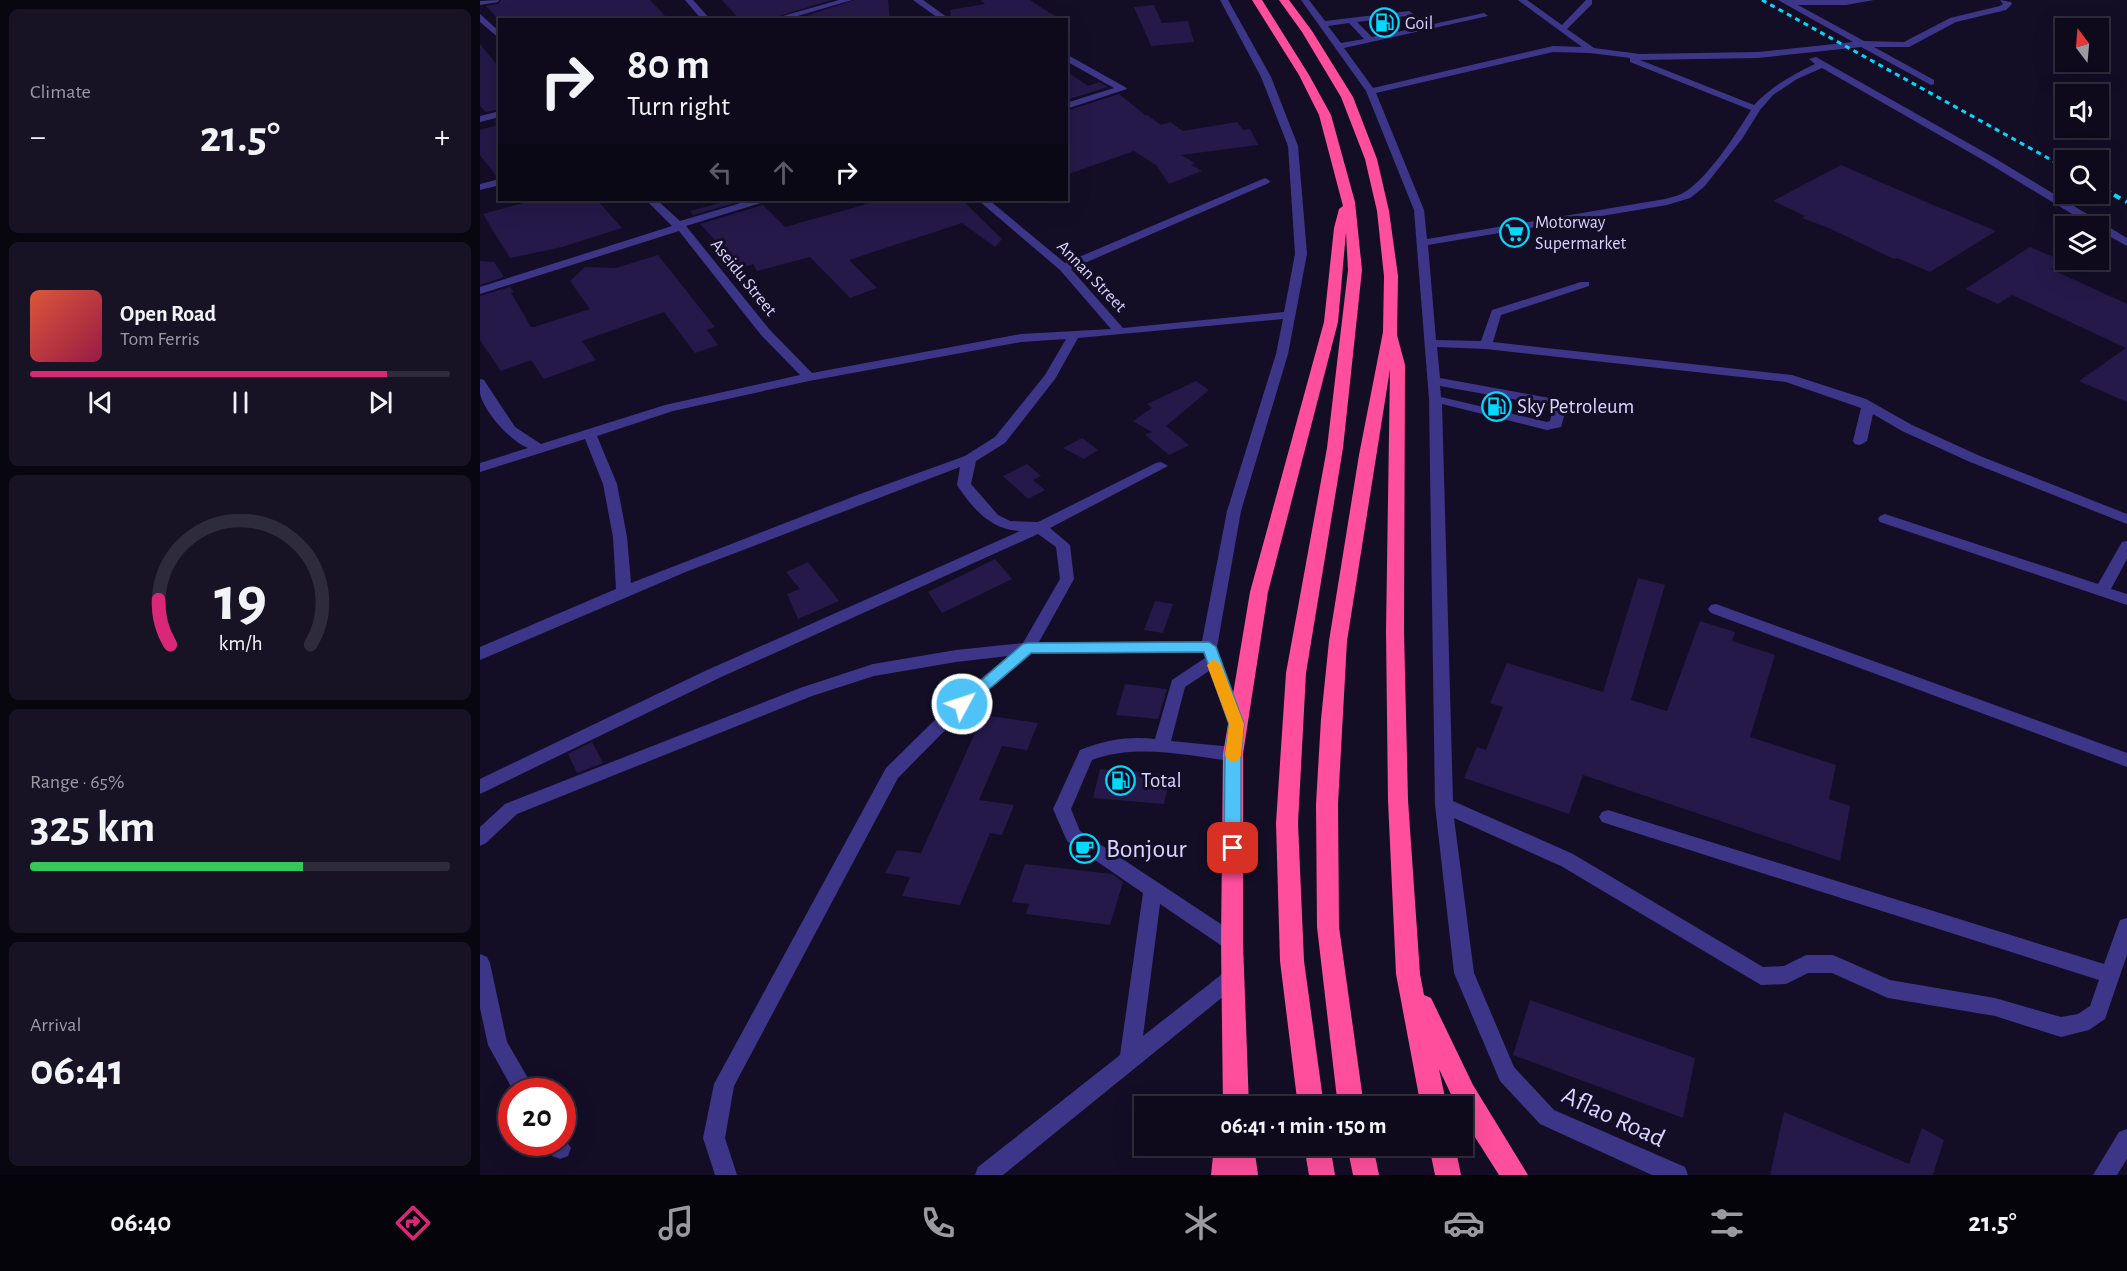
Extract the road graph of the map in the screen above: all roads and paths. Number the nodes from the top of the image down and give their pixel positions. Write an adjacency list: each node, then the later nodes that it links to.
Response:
1 (495, 0): 15 (street)
2 (689, 0): 18 (street)
3 (848, 0): 19 (street)
4 (940, 0): 12 (street)
5 (1224, 0): 53 (street)
6 (1257, 0): 46 (highway)
7 (1284, 0): 55 (highway)
8 (1305, 0): 22 (street, Aflao Road)
9 (1522, 0): 24 (street)
10 (1870, 0): 14 (street)
11 (2004, 0): 27 (street)
12 (921, 2): 20 (street)
13 (1589, 2): 24 (street)
14 (1785, 2): 27 (street)
15 (480, 3)
16 (1484, 16): 23 (street)
17 (480, 17): 25 (street)
18 (705, 18)
19 (780, 18)
20 (944, 18)
21 (1350, 20): 22 (street); 23 (street); 26 (street)
22 (1324, 24): 28 (street, Aflao Road)
23 (1428, 28): 26 (street)
24 (1562, 29): 29 (street)
25 (498, 35)
26 (1370, 40): 28 (street)
27 (1863, 44): 30 (street); 34 (street)
28 (1339, 46): 35 (street, Aflao Road)
29 (1590, 50): 31 (street); 35 (street)
30 (1800, 52): 31 (street); 33 (street)
31 (1622, 55): 37 (street)
32 (1068, 58): 36 (street)
33 (1822, 64): 37 (street); 49 (street)
34 (1931, 82)
35 (1371, 91): 48 (street, Aflao Road)
36 (1068, 105)
37 (1756, 109): 48 (street)
38 (498, 114): 39 (street)
39 (480, 119)
40 (1265, 181): 50 (street)
41 (498, 182): 42 (street)
42 (480, 187)
43 (652, 201): 47 (street, Aseidu Street)
44 (757, 201): 47 (street)
45 (984, 201): 50 (street, Annan Street)
46 (1349, 202): 81 (highway); 99 (highway)
47 (679, 226): 52 (street); 59 (street, Aseidu Street)
48 (1422, 243): 57 (street, Aflao Road)
49 (2127, 243)
50 (1064, 268): 54 (street, Annan Street)
51 (1585, 284): 58 (street)
52 (480, 291)
53 (1291, 315): 54 (street); 80 (street)
54 (1120, 332): 56 (street)
55 (1390, 332): 93 (highway); 100 (highway)
56 (1074, 334): 59 (street); 67 (street)
57 (1430, 343): 58 (street); 60 (street, Aflao Road)
58 (1486, 345): 63 (street)
59 (809, 377): 64 (street)
60 (1434, 381): 62 (street, Aflao Road); 62 (street)
61 (480, 383): 66 (street)
62 (1435, 399): 86 (street, Aflao Road)
63 (1868, 407): 65 (street); 71 (street)
64 (589, 433): 66 (street); 74 (street)
65 (1860, 441)
66 (538, 448): 69 (street)
67 (970, 459): 72 (street); 74 (street)
68 (1161, 466): 72 (street)
69 (480, 468)
70 (1885, 519): 75 (street)
71 (2127, 519)
72 (1039, 527): 78 (street); 85 (street)
73 (2127, 546): 75 (street)
74 (624, 591): 79 (street)
75 (2102, 591): 76 (street)
76 (2127, 600)
77 (1716, 609): 84 (street)
78 (1028, 648): 80 (street); 88 (street); 108 (street)
79 (480, 654)
80 (1211, 654): 81 (street); 82 (street)
81 (1236, 724): 83 (highway)
82 (1161, 746): 83 (street); 89 (street)
83 (1233, 754): 91 (highway)
84 (2127, 760)
85 (480, 787)
86 (1444, 805): 94 (street); 116 (street, Aflao Road)
87 (1608, 817): 94 (street)
88 (480, 838)
89 (1153, 889): 91 (street); 96 (street)
90 (2127, 926): 94 (street)
91 (1232, 942): 95 (highway)
92 (480, 963): 97 (street)
93 (1408, 974): 101 (highway); 115 (highway)
94 (2110, 975)
95 (1233, 977): 96 (street); 98 (highway)
96 (1130, 1059): 109 (street)
97 (518, 1078)
98 (1234, 1096)
99 (1310, 1096)
100 (1351, 1096)
101 (1432, 1096)
102 (2127, 1140): 117 (street)
103 (1226, 1156): 110 (highway)
104 (1242, 1156): 111 (highway)
105 (1319, 1156): 112 (highway)
106 (1362, 1156): 113 (highway)
107 (1444, 1156): 114 (highway)
108 (726, 1175)
109 (986, 1175)
110 (1224, 1175)
111 (1245, 1175)
112 (1322, 1175)
113 (1366, 1175)
114 (1448, 1175)
115 (1515, 1175)
116 (1677, 1175)
117 (2104, 1175)

